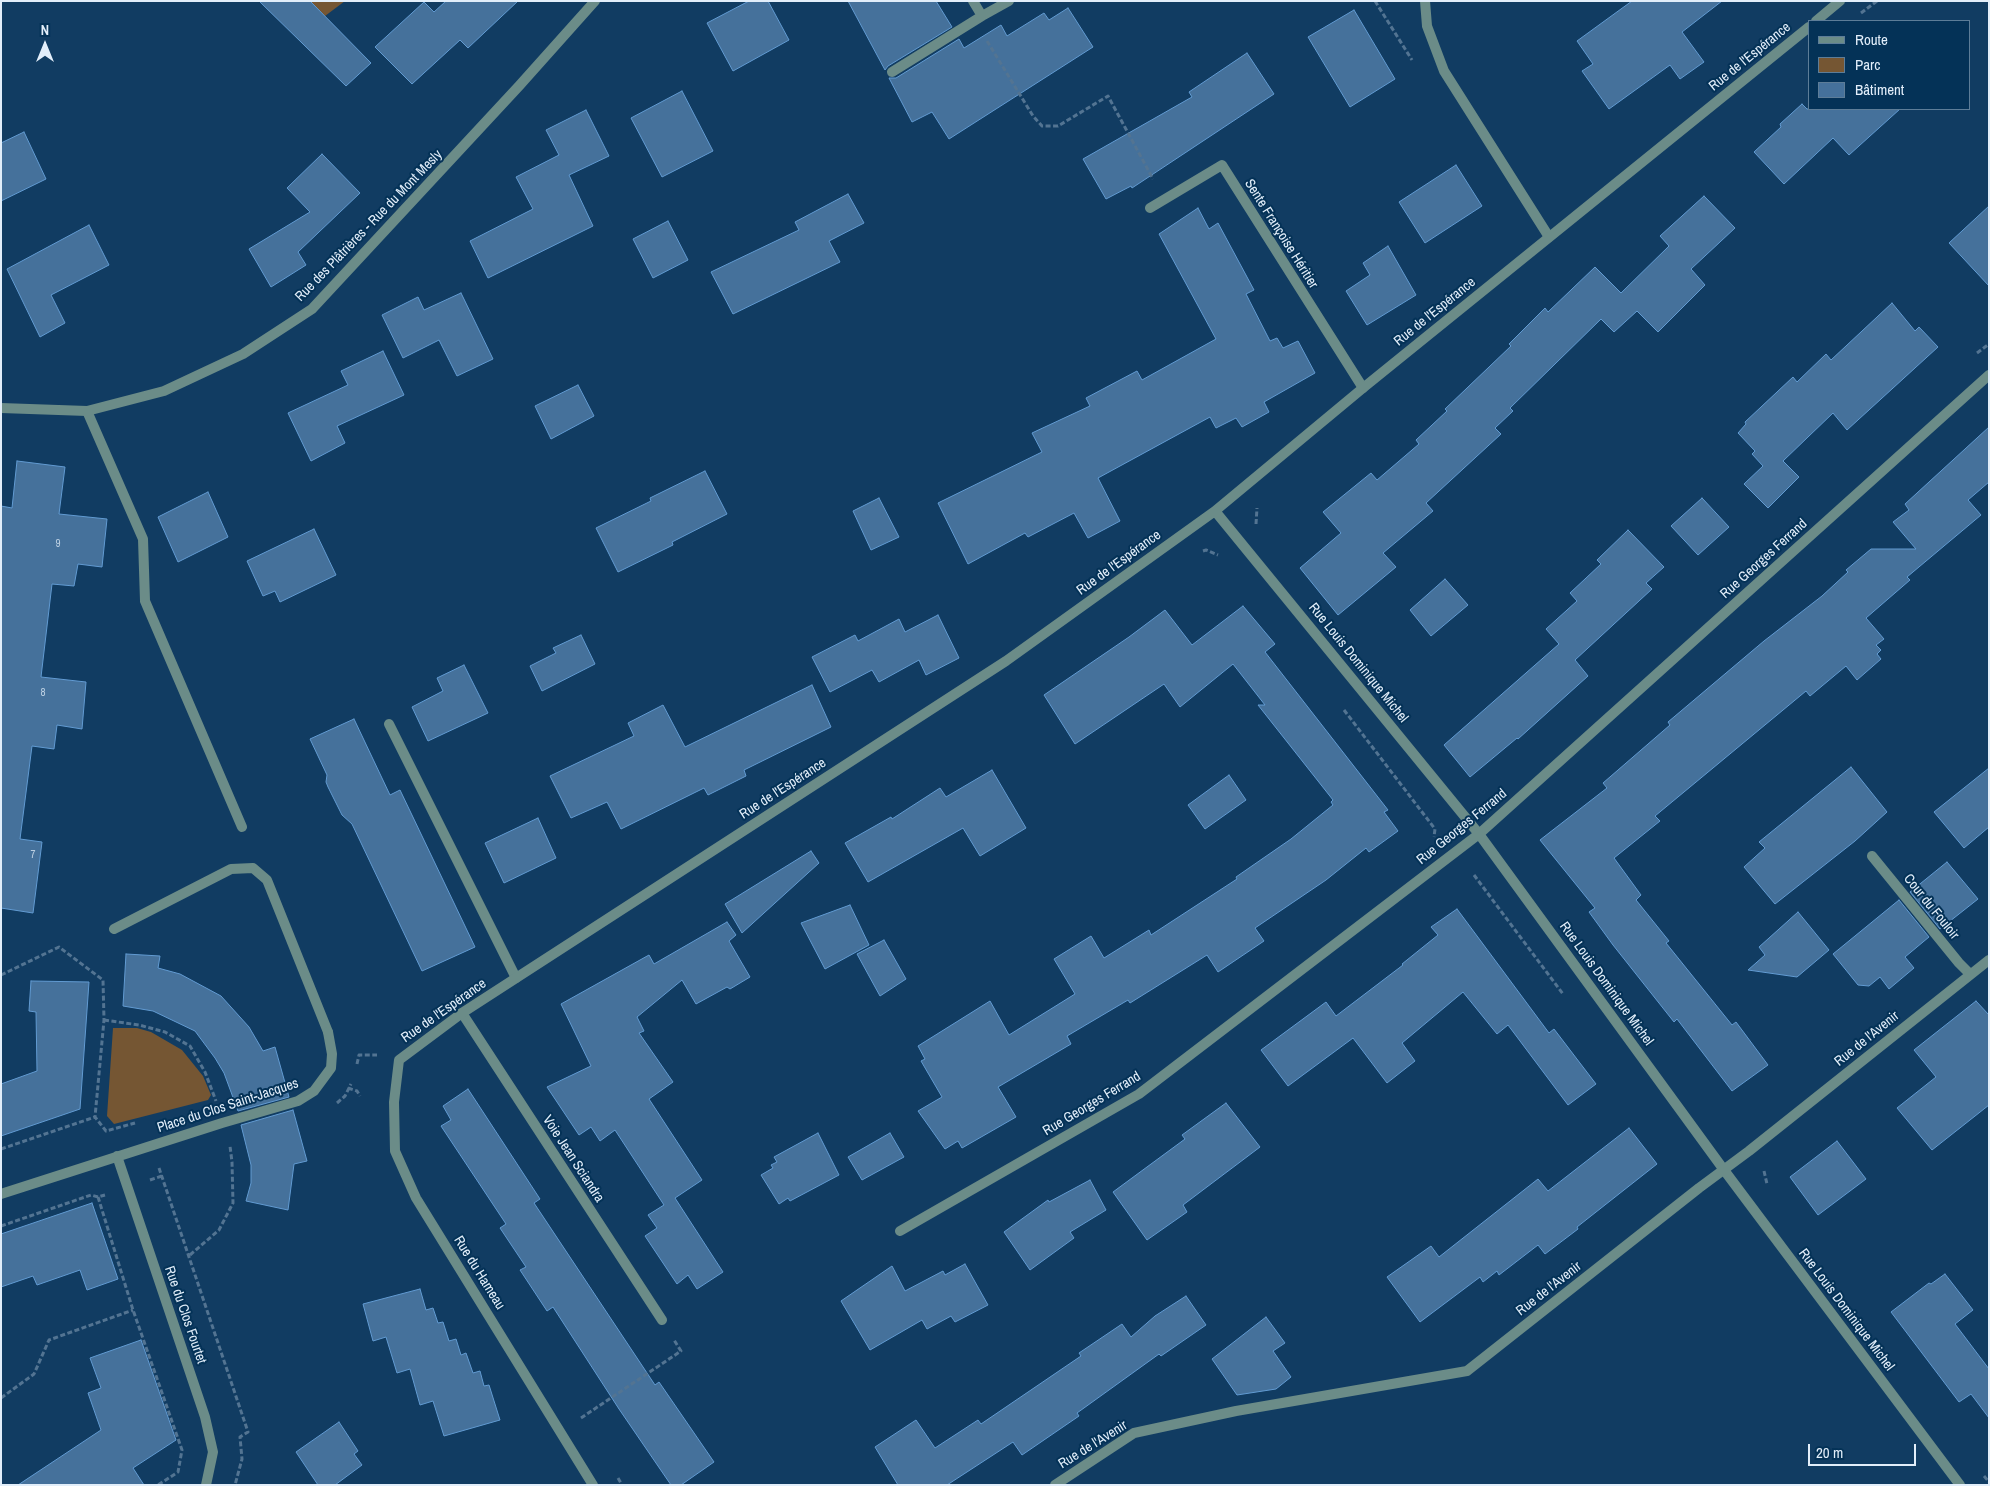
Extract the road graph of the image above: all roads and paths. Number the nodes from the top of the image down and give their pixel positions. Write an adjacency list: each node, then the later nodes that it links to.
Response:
1 (595, 1): 18 (street, Rue des Plâtrières - Rue du Mont Mesly)
2 (973, 1): 8 (street)
3 (1009, 1): 8 (street)
4 (1425, 1): 14 (street)
5 (1840, 1): 9 (street)
6 (1877, 1): 7 (path)
7 (1858, 16)
8 (978, 18): 11 (street); 12 (path)
9 (1817, 20)
10 (1808, 28): 14 (street, Rue de l'Espérance)
11 (892, 72)
12 (1164, 199): 13 (street, Sente Françoise Héritier); 16 (street, Sente Françoise Héritier)
13 (1150, 208)
14 (1549, 237): 16 (street, Rue de l'Espérance)
15 (1989, 375): 25 (street, Rue Georges Ferrand)
16 (1363, 388): 19 (street, Rue de l'Espérance)
17 (1, 408): 18 (street, Rue des Plâtrières - Rue du Mont Mesly)
18 (87, 411): 24 (street)
19 (1215, 511): 25 (street, Rue Louis Dominique Michel); 33 (street, Rue de l'Espérance)
20 (1197, 553): 21 (path)
21 (1225, 558)
22 (1339, 705): 26 (path)
23 (389, 724): 33 (street)
24 (242, 827)
25 (1479, 834): 45 (street, Rue Louis Dominique Michel); 52 (street, Rue Georges Ferrand)
26 (1434, 842)
27 (1872, 856): 31 (street, Cour du Fouloir)
28 (1474, 875): 34 (path)
29 (114, 929): 43 (street, Place du Clos Saint-Jacques)
30 (1989, 960): 31 (street, Rue de l'Avenir)
31 (1970, 974): 45 (street, Rue de l'Avenir)
32 (1, 975): 36 (path)
33 (516, 978): 35 (street, Rue de l'Espérance)
34 (1569, 1002)
35 (462, 1013): 37 (street, Rue de l'Espérance); 55 (street, Voie Jean Sciandra)
36 (104, 1020): 38 (path); 39 (path)
37 (399, 1060): 57 (street, Rue du Hameau)
38 (216, 1102)
39 (95, 1117): 40 (path); 42 (path)
40 (143, 1121)
41 (229, 1141): 53 (path)
42 (1, 1149)
43 (117, 1156): 48 (street, Place du Clos Saint-Jacques); 59 (street, Rue du Clos Fourtet)
44 (158, 1165): 46 (path)
45 (1724, 1170): 62 (street, Rue de l'Avenir); 63 (street, Rue Louis Dominique Michel)
46 (162, 1176): 47 (path); 53 (path)
47 (147, 1181)
48 (1, 1194)
49 (110, 1194): 50 (path)
50 (98, 1197): 51 (path); 54 (path)
51 (1, 1226)
52 (900, 1231)
53 (190, 1256): 60 (path)
54 (133, 1310): 56 (path); 58 (path)
55 (662, 1320): 57 (path)
56 (1, 1398)
57 (560, 1432): 61 (street, Rue du Hameau)
58 (158, 1485)
59 (206, 1485)
60 (235, 1485)
61 (593, 1485)
62 (1054, 1485)
63 (1960, 1485)

